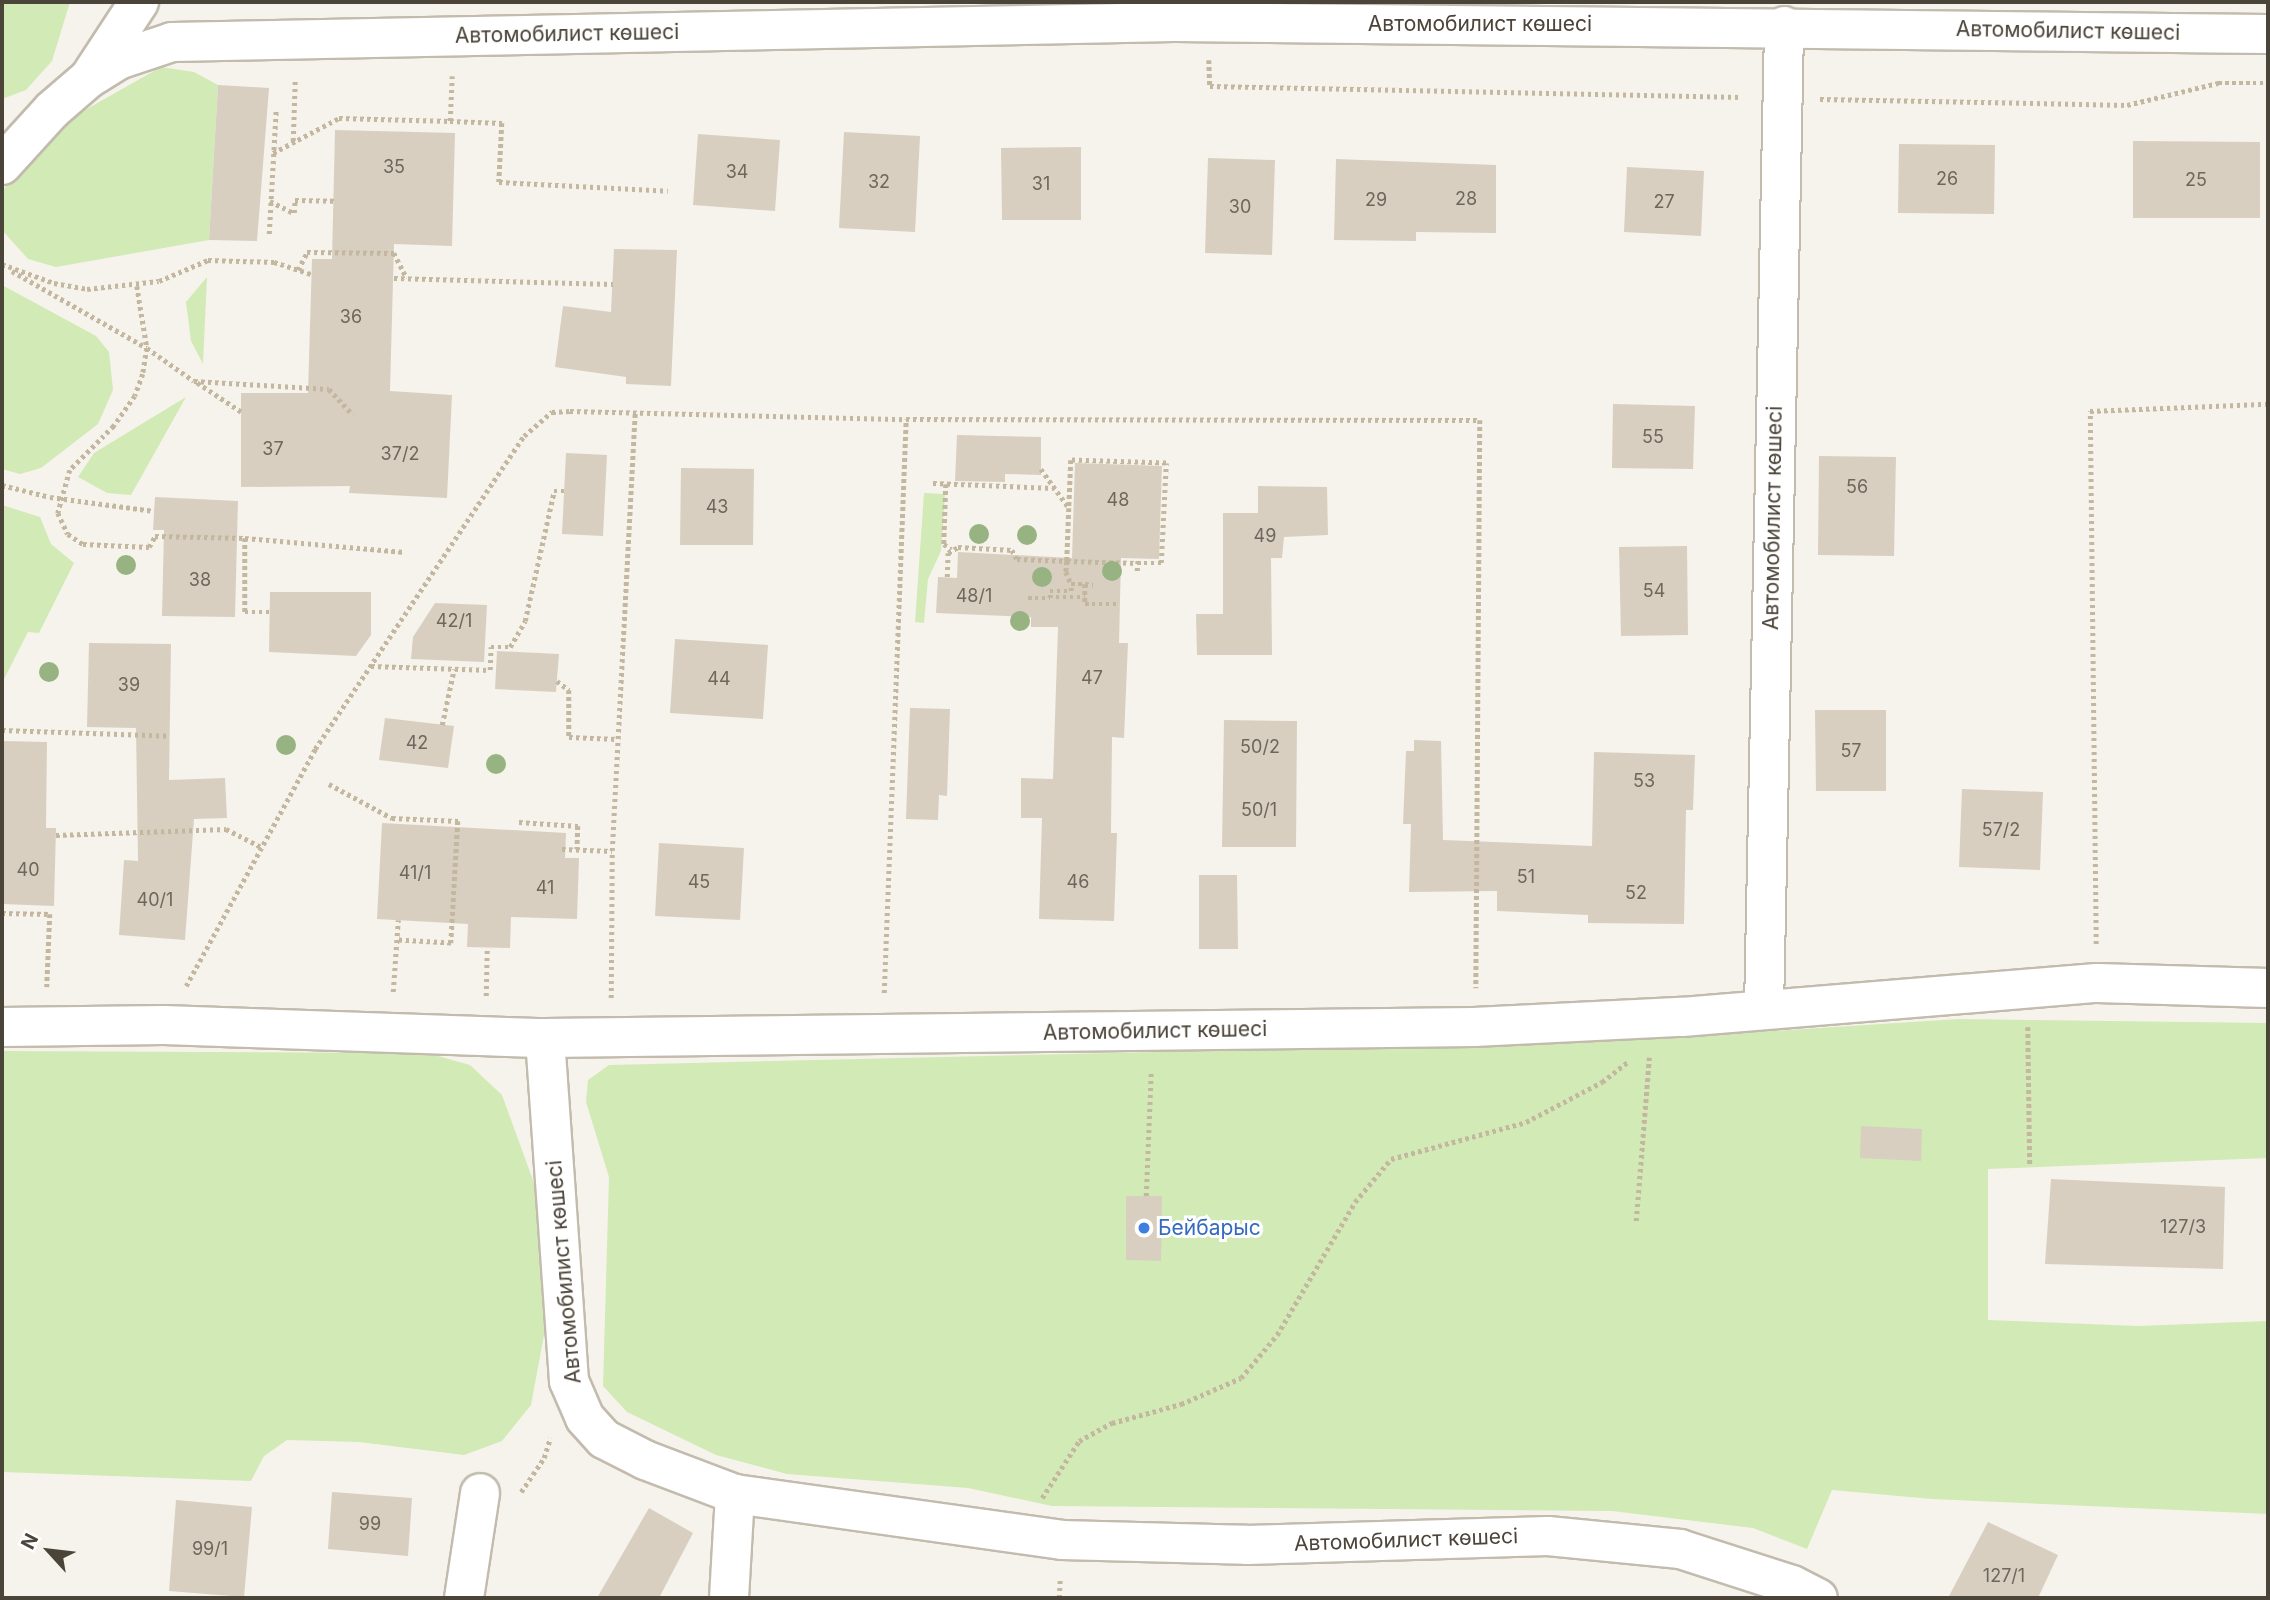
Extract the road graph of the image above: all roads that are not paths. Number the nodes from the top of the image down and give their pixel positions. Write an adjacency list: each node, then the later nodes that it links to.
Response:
1 (139, 2): 5 (street)
2 (1186, 15): 3 (street, Автомобилист көшесі); 5 (street, Автомобилист көшесі)
3 (1784, 26): 4 (street, Автомобилист көшесі); 8 (street, Автомобилист көшесі)
4 (2268, 34)
5 (88, 79): 6 (street, Автомобилист көшесі)
6 (2, 165)
7 (2268, 988): 8 (street, Автомобилист көшесі)
8 (1764, 1009): 10 (street, Автомобилист көшесі)
9 (2, 1027): 10 (street, Автомобилист көшесі)
10 (545, 1038): 12 (street, Автомобилист көшесі)
11 (480, 1493): 13 (street)
12 (735, 1494): 14 (street); 15 (street, Автомобилист көшесі)
13 (464, 1598)
14 (729, 1598)
15 (1818, 1598)

